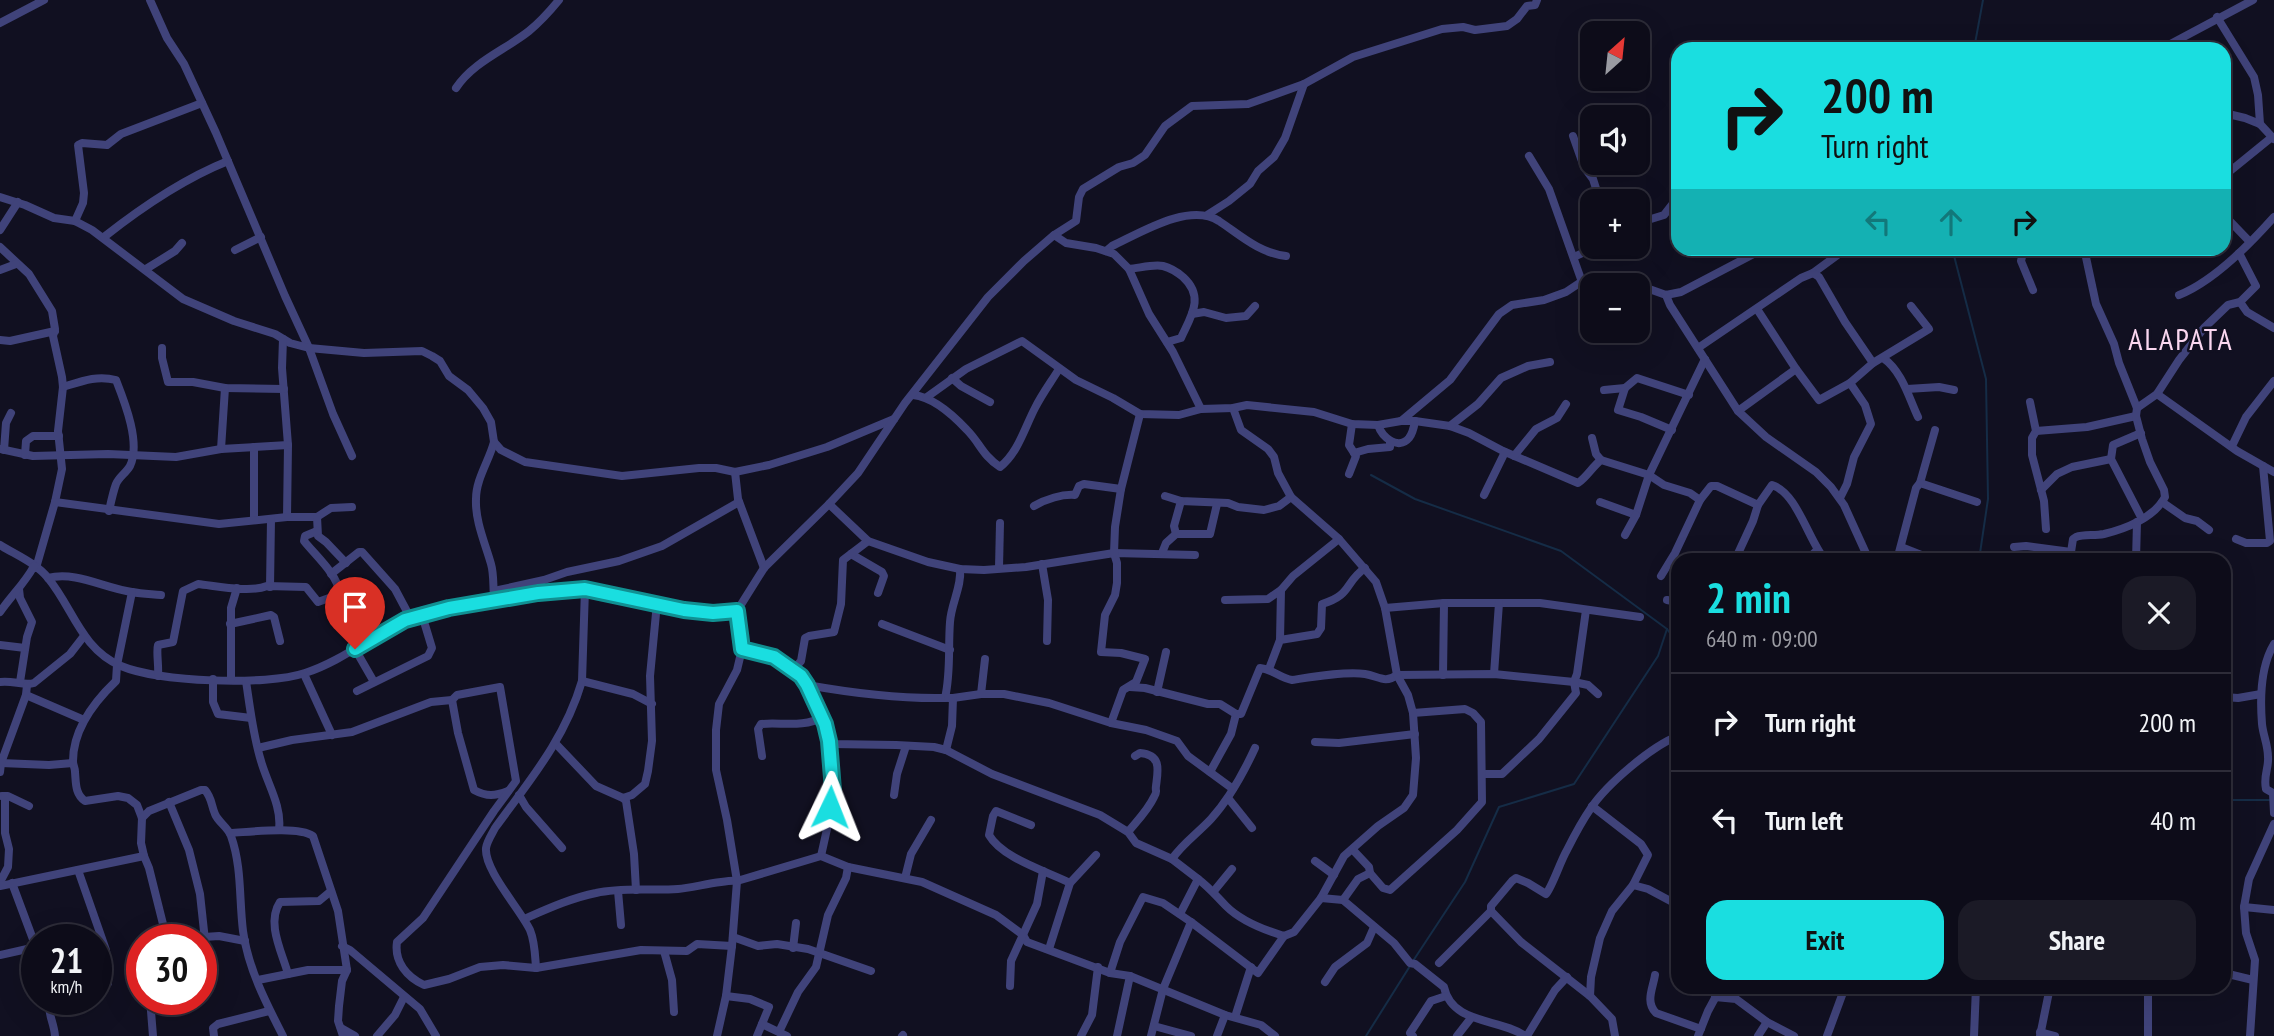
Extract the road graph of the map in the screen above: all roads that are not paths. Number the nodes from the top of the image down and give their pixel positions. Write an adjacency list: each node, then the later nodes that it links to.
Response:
1 (44, 0): 7 (street)
2 (150, 0): 11 (street)
3 (559, 0): 10 (street)
4 (1537, 0): 9 (street)
5 (2253, 0): 6 (street)
6 (2217, 17): 8 (street); 13 (street)
7 (0, 23)
8 (2173, 42)
9 (1304, 84): 23 (street); 29 (street)
10 (456, 88)
11 (202, 103): 17 (street); 26 (street)
12 (2231, 115): 13 (street)
13 (2260, 124): 15 (street)
14 (1573, 136): 19 (street)
15 (2273, 138): 18 (street)
16 (1529, 156): 44 (street)
17 (229, 161): 30 (street); 31 (street)
18 (2231, 171)
19 (1596, 189)
20 (0, 197): 21 (street)
21 (18, 202): 26 (street); 28 (street)
22 (1671, 206): 25 (street)
23 (1207, 215): 36 (street); 39 (street)
24 (2274, 217): 32 (street)
25 (1650, 219)
26 (75, 221): 30 (street)
27 (2231, 222): 32 (street)
28 (0, 230)
29 (1054, 235): 36 (street); 89 (street)
30 (104, 237): 48 (street)
31 (261, 237): 35 (street); 63 (street)
32 (2249, 241): 37 (street)
33 (182, 243): 48 (street)
34 (0, 247): 45 (street)
35 (235, 250)
36 (1106, 251): 46 (street)
37 (2239, 253): 55 (street); 56 (street)
38 (1580, 254): 44 (street)
39 (1286, 256)
40 (1750, 256): 54 (street)
41 (1836, 256): 49 (street)
42 (2022, 256): 53 (street)
43 (2086, 256): 97 (street)
44 (1574, 257): 50 (street)
45 (16, 264): 47 (street); 62 (street)
46 (1129, 269): 60 (street); 66 (street)
47 (0, 270)
48 (146, 270): 64 (street)
49 (1813, 273): 59 (street); 74 (street)
50 (1580, 276)
51 (1580, 283): 102 (street)
52 (1650, 289): 54 (street)
53 (2033, 290)
54 (1666, 295): 70 (street)
55 (2179, 295)
56 (2240, 302): 61 (street); 88 (street)
57 (1255, 306): 60 (street)
58 (1911, 306): 71 (street)
59 (1758, 309): 70 (street); 76 (street)
60 (1192, 314): 66 (street)
61 (2274, 328)
62 (55, 331): 65 (street); 80 (street)
63 (304, 337): 67 (street); 69 (street)
64 (283, 339): 67 (street); 83 (street)
65 (0, 341)
66 (1167, 342): 95 (street)
67 (299, 346): 69 (street)
68 (162, 348): 81 (street)
69 (309, 348): 114 (street); 125 (street)
70 (1698, 348): 72 (street)
71 (1883, 358): 74 (street); 84 (street)
72 (1705, 359): 87 (street); 96 (street)
73 (1550, 362): 106 (street)
74 (1873, 363): 79 (street)
75 (1059, 369): 77 (street); 90 (street); 99 (street)
76 (1796, 369): 79 (street); 96 (street)
77 (952, 378): 90 (street); 91 (street)
78 (2274, 381): 116 (street)
79 (1850, 383): 140 (street)
80 (63, 387): 111 (street); 124 (street)
81 (225, 388): 83 (street); 119 (street)
82 (1625, 388): 85 (street); 87 (street); 107 (street)
83 (284, 389): 115 (street)
84 (1907, 389): 86 (street); 100 (street)
85 (1604, 390)
86 (1954, 390)
87 (1689, 394): 107 (street)
88 (2157, 394): 97 (street); 116 (street)
89 (913, 395): 90 (street); 101 (street)
90 (927, 397)
91 (990, 402)
92 (2031, 402): 109 (street)
93 (1566, 404): 126 (street)
94 (1233, 408): 95 (street); 104 (street); 139 (street)
95 (1200, 409): 99 (street)
96 (1738, 411): 140 (street)
97 (2137, 412): 109 (street); 110 (street)
98 (11, 413): 118 (street)
99 (1140, 414): 135 (street)
100 (1918, 417)
101 (894, 419): 130 (street); 148 (street)
102 (1401, 421): 103 (street); 105 (street)
103 (1415, 421): 106 (street); 113 (street)
104 (1352, 424): 105 (street); 121 (street)
105 (1378, 425): 113 (street)
106 (1450, 426): 120 (street)
107 (1672, 430): 133 (street)
108 (1935, 430): 134 (street)
109 (2036, 431): 136 (street)
110 (2141, 433): 127 (street); 147 (street)
111 (59, 436): 122 (street); 123 (street)
112 (1592, 438): 128 (street)
113 (1390, 441): 121 (street)
114 (494, 442): 130 (street); 208 (street)
115 (288, 445): 117 (street); 155 (street)
116 (2232, 446): 129 (street)
117 (254, 447): 119 (street); 158 (street)
118 (2, 449): 122 (street)
119 (221, 449): 124 (street)
120 (1505, 452): 126 (street); 137 (street)
121 (1354, 453): 132 (street)
122 (25, 454): 123 (street)
123 (60, 455): 124 (street); 143 (street)
124 (133, 455): 153 (street)
125 (352, 456)
126 (1514, 456): 128 (street)
127 (2111, 459): 136 (street); 159 (street)
128 (1601, 460): 133 (street)
129 (2263, 466): 131 (street); 167 (street)
130 (735, 472): 144 (street)
131 (2274, 472)
132 (1349, 474)
133 (1649, 475): 141 (street); 154 (street)
134 (1920, 483): 146 (street); 170 (street)
135 (1121, 489): 151 (street); 173 (street)
136 (2041, 490): 161 (street)
137 (1484, 495)
138 (1165, 496): 142 (street)
139 (1291, 497): 149 (street); 166 (street)
140 (1840, 498): 179 (street)
141 (1700, 500): 150 (street); 175 (street)
142 (1181, 501): 149 (street); 164 (street)
143 (55, 502): 153 (street); 190 (street)
144 (739, 502): 191 (street); 208 (street)
145 (1600, 502): 154 (street)
146 (1977, 502)
147 (2162, 502): 159 (street); 162 (street)
148 (830, 504): 168 (street); 191 (street)
149 (1217, 504): 164 (street)
150 (1758, 505): 172 (street); 176 (street)
151 (1034, 506)
152 (352, 507): 156 (street)
153 (109, 511): 158 (street)
154 (1636, 515): 165 (street)
155 (288, 517): 156 (street); 157 (street)
156 (317, 517): 163 (street)
157 (271, 519): 158 (street); 198 (street)
158 (254, 520)
159 (2139, 520): 183 (street); 184 (street)
160 (1000, 523): 194 (street)
161 (2046, 529)
162 (2209, 530)
163 (317, 531): 188 (street); 195 (street)
164 (1176, 534): 174 (street)
165 (1625, 535)
166 (1339, 539): 192 (street); 202 (street)
167 (2236, 539)
168 (868, 541): 185 (street); 193 (street)
169 (0, 545): 190 (street)
170 (1901, 547): 180 (street); 181 (street)
171 (2014, 547): 182 (street)
172 (1817, 550): 177 (street); 178 (street)
173 (1114, 553): 174 (street); 189 (street); 255 (street)
174 (1162, 553): 186 (street)
175 (1675, 553)
176 (1738, 553)
177 (1814, 553)
178 (1819, 553)
179 (1866, 553)
180 (1899, 553)
181 (1916, 553)
182 (2059, 553)
183 (2071, 553)
184 (2137, 553)
185 (851, 554): 204 (street); 240 (street)
186 (1195, 555)
187 (1671, 560): 196 (street)
188 (346, 563): 195 (street); 222 (street)
189 (1042, 564): 194 (street); 227 (street)
190 (35, 567): 197 (street); 200 (street)
191 (764, 568): 218 (street)
192 (1364, 568): 216 (street); 228 (street)
193 (960, 569): 194 (street); 235 (street)
194 (999, 569)
195 (331, 575): 206 (street)
196 (1661, 576)
197 (48, 578): 203 (street); 225 (street)
198 (270, 587): 199 (street); 206 (street)
199 (237, 588): 223 (street); 245 (street)
200 (19, 589): 207 (street); 232 (street)
201 (585, 589): 208 (street); 213 (street); 249 (street)
202 (1281, 590): 210 (street); 228 (street)
203 (132, 592): 205 (street); 238 (street)
204 (878, 593)
205 (161, 594)
206 (340, 594): 226 (street)
207 (11, 596): 209 (street); 219 (street)
208 (494, 596): 220 (street)
209 (0, 598)
210 (1225, 600)
211 (1667, 600): 212 (street)
212 (1671, 601)
213 (657, 603): 218 (street); 265 (street)
214 (1444, 603): 215 (street); 216 (street); 244 (street)
215 (1499, 603): 217 (street); 242 (street)
216 (1385, 608): 243 (street)
217 (1586, 610): 221 (street); 252 (street)
218 (737, 611): 234 (street)
219 (0, 612)
220 (422, 615): 222 (street); 251 (street)
221 (1640, 617)
222 (411, 619): 226 (street)
223 (230, 624): 229 (street); 247 (street)
224 (882, 624): 235 (street)
225 (84, 636): 238 (street); 253 (street)
226 (369, 640): 233 (street)
227 (1047, 640)
228 (1280, 640): 239 (street)
229 (280, 641)
230 (2274, 644): 260 (street)
231 (0, 645): 232 (street)
232 (25, 648): 253 (street)
233 (355, 649): 241 (street); 251 (street)
234 (742, 649): 240 (street); 325 (street)
235 (950, 650): 262 (street)
236 (1166, 652): 257 (street)
237 (985, 659): 258 (street)
238 (117, 664): 245 (street); 270 (street)
239 (1269, 669): 243 (street); 267 (street)
240 (793, 670): 254 (street)
241 (304, 674): 248 (street); 273 (street)
242 (1494, 674): 244 (street); 252 (street)
243 (1397, 675): 244 (street); 266 (street)
244 (1443, 675)
245 (158, 676): 246 (street)
246 (213, 679): 247 (street); 269 (street)
247 (231, 680): 248 (street)
248 (246, 681): 269 (street)
249 (582, 681): 265 (street); 278 (street)
250 (0, 682): 253 (street)
251 (374, 682): 256 (street)
252 (1574, 682): 259 (street); 289 (street)
253 (23, 683): 261 (street)
254 (807, 685): 262 (street); 268 (street)
255 (1124, 690): 257 (street); 271 (street)
256 (357, 691)
257 (1157, 692): 267 (street)
258 (981, 694): 262 (street); 271 (street)
259 (1598, 694)
260 (2261, 694): 263 (street); 277 (street)
261 (26, 695): 270 (street); 286 (street)
262 (949, 698): 282 (street)
263 (2231, 698)
264 (452, 700): 273 (street); 291 (street); 291 (street)
265 (652, 704): 295 (street)
266 (1413, 713): 272 (street); 289 (street)
267 (1236, 714): 288 (street)
268 (822, 717): 275 (street); 283 (street)
269 (251, 718): 280 (street)
270 (83, 720): 285 (street)
271 (1111, 723): 288 (street)
272 (1415, 734): 276 (street); 311 (street)
273 (332, 735): 280 (street)
274 (1671, 739): 299 (street)
275 (829, 741): 279 (street); 314 (street)
276 (1315, 742)
277 (2270, 742): 300 (street)
278 (556, 744): 292 (street); 295 (street)
279 (906, 746): 282 (street); 293 (street)
280 (258, 748): 306 (street)
281 (1255, 748): 290 (street)
282 (946, 750): 307 (street)
283 (762, 756)
284 (1135, 756): 307 (street)
285 (73, 762): 286 (street); 301 (street)
286 (1, 764): 287 (street)
287 (0, 772)
288 (1210, 772): 290 (street)
289 (1482, 774): 321 (street)
290 (1233, 789): 296 (street)
291 (508, 791): 365 (street)
292 (519, 795): 310 (street); 341 (street)
293 (894, 795)
294 (3, 796): 298 (street); 328 (street)
295 (623, 797): 330 (street)
296 (1228, 799): 305 (street); 315 (street)
297 (169, 802): 301 (street); 308 (street); 347 (street)
298 (29, 806)
299 (1592, 806): 329 (street); 339 (street)
300 (2274, 813)
301 (142, 818): 313 (street)
302 (930, 820): 323 (street)
303 (2274, 824): 309 (street)
304 (1031, 825): 320 (street)
305 (1252, 828)
306 (279, 829): 308 (street); 331 (street)
307 (1128, 832): 315 (street)
308 (230, 834): 353 (street)
309 (2272, 836): 337 (street)
310 (562, 848)
311 (1353, 850): 321 (street); 322 (street)
312 (1096, 855): 327 (street)
313 (144, 856): 319 (street); 346 (street)
314 (821, 856): 317 (street); 325 (street)
315 (1172, 859): 324 (street)
316 (1315, 860): 322 (street)
317 (848, 867): 323 (street); 360 (street)
318 (1232, 869): 333 (street)
319 (78, 870): 326 (street); 345 (street)
320 (1043, 871): 327 (street); 350 (street)
321 (1370, 873): 335 (street)
322 (1335, 875): 334 (street)
323 (905, 878): 350 (street)
324 (1198, 879): 333 (street); 340 (street)
325 (737, 881): 330 (street); 354 (street)
326 (12, 883): 328 (street); 344 (street)
327 (1070, 883): 357 (street)
328 (0, 884)
329 (1633, 885): 336 (street); 386 (street)
330 (636, 890): 332 (street)
331 (331, 891): 355 (street); 369 (street)
332 (618, 891): 341 (street); 348 (street)
333 (1214, 891): 352 (street)
334 (1321, 898): 335 (street); 352 (street)
335 (1343, 900): 349 (street)
336 (1671, 901)
337 (2245, 907): 338 (street); 375 (street)
338 (2274, 909)
339 (1491, 911): 362 (street); 373 (street)
340 (1180, 914): 342 (street); 368 (street)
341 (524, 919): 365 (street)
342 (1191, 922): 364 (street); 378 (street)
343 (796, 923): 356 (street)
344 (27, 924)
345 (97, 924)
346 (163, 924)
347 (203, 924)
348 (621, 925)
349 (1374, 927): 376 (street); 385 (street)
350 (1023, 934): 357 (street); 377 (street)
351 (217, 936): 353 (street)
352 (1284, 936): 364 (street)
353 (245, 942): 374 (street)
354 (732, 942): 356 (street); 359 (street); 384 (street)
355 (342, 946): 366 (street); 387 (street)
356 (793, 948): 360 (street)
357 (1049, 949): 363 (street)
358 (21, 951): 361 (street)
359 (664, 951): 365 (street); 390 (street)
360 (818, 952): 367 (street); 401 (street)
361 (0, 955)
362 (1439, 963)
363 (1098, 967): 368 (street); 412 (street)
364 (1251, 967): 394 (street)
365 (536, 968)
366 (347, 970): 369 (street); 399 (street)
367 (871, 971)
368 (1111, 973): 372 (street)
369 (288, 974): 374 (street)
370 (1656, 975): 400 (street)
371 (2231, 975): 375 (street)
372 (1130, 976): 378 (street); 413 (street)
373 (1567, 977): 386 (street); 420 (street)
374 (258, 980): 389 (street)
375 (2253, 980): 428 (street)
376 (1325, 982)
377 (1010, 986)
378 (1163, 989): 393 (street); 398 (street)
379 (1717, 994): 388 (street)
380 (1842, 994): 424 (street)
381 (1976, 994): 425 (street)
382 (2049, 994): 402 (street)
383 (2148, 994): 427 (street)
384 (726, 996): 397 (street); 410 (street)
385 (1446, 996): 395 (street); 418 (street)
386 (1591, 996): 421 (street)
387 (404, 997): 408 (street); 409 (street)
388 (1715, 997): 396 (street); 400 (street)
389 (269, 1011): 405 (street); 406 (street)
390 (674, 1012)
391 (49, 1015): 403 (street)
392 (151, 1015): 404 (street)
393 (1225, 1015): 394 (street); 416 (street)
394 (1235, 1017): 417 (street)
395 (1471, 1018): 419 (street); 420 (street)
396 (1768, 1022): 422 (street); 423 (street)
397 (762, 1024): 401 (street); 411 (street)
398 (1154, 1026): 414 (street); 415 (street)
399 (342, 1032): 407 (street)
400 (1700, 1032)
401 (783, 1034)
402 (2040, 1034): 426 (street)
403 (55, 1036)
404 (153, 1036)
405 (214, 1036)
406 (283, 1036)
407 (355, 1036)
408 (377, 1036)
409 (436, 1036)
410 (718, 1036)
411 (757, 1036)
412 (1081, 1036)
413 (1117, 1036)
414 (1151, 1036)
415 (1191, 1036)
416 (1217, 1036)
417 (1275, 1036)
418 (1413, 1036)
419 (1457, 1036)
420 (1526, 1036)
421 (1615, 1036)
422 (1758, 1036)
423 (1794, 1036)
424 (1827, 1036)
425 (1973, 1036)
426 (2054, 1036)
427 (2148, 1036)
428 (2250, 1036)

